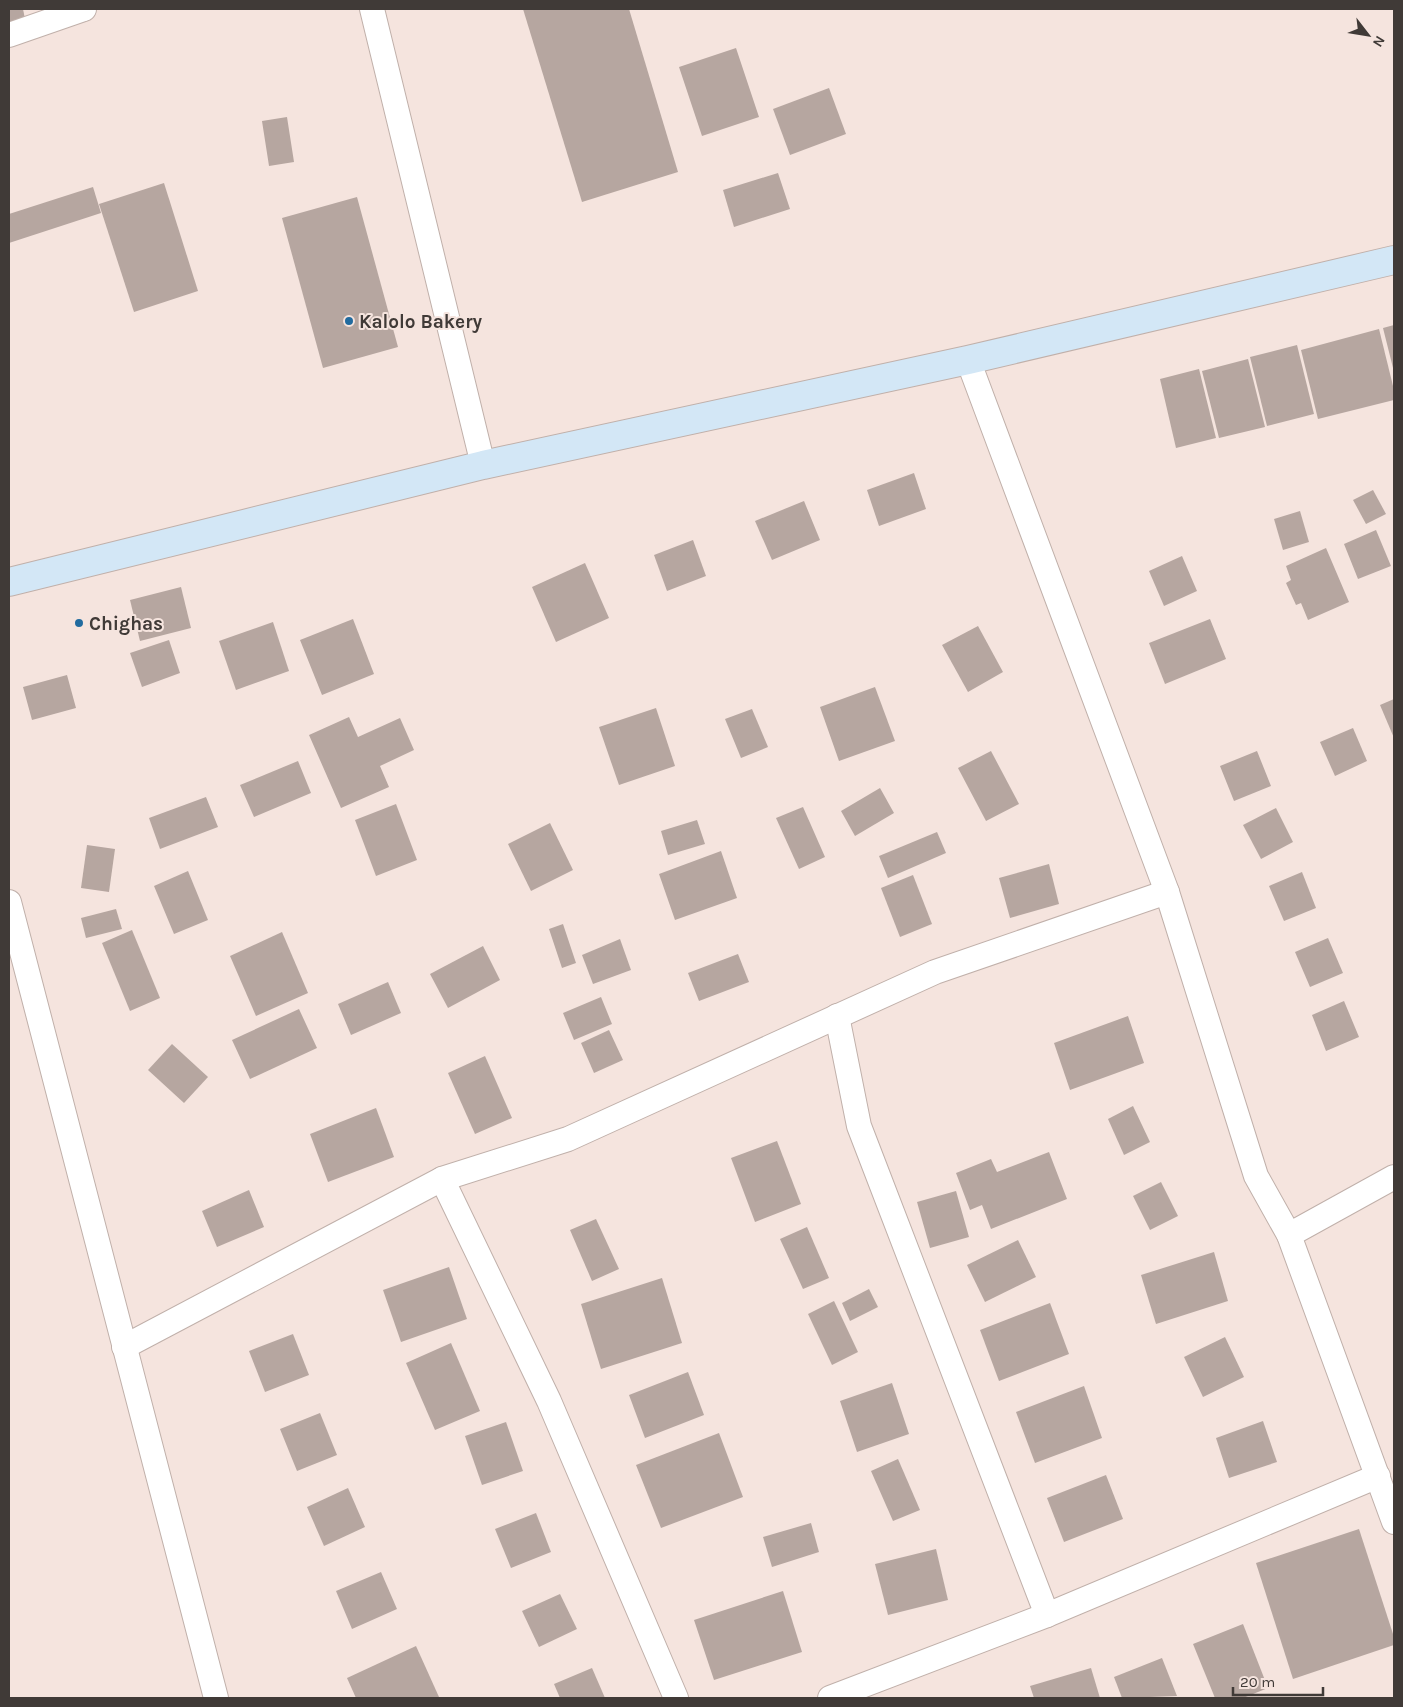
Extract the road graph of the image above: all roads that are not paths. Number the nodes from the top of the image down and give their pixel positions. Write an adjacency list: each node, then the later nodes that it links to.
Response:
1 (84, 9): 3 (street)
2 (372, 9): 6 (street)
3 (9, 35)
4 (1394, 260): 5 (main road)
5 (968, 360): 6 (main road); 8 (street)
6 (483, 465): 7 (main road)
7 (9, 582)
8 (1167, 892): 10 (street); 13 (street)
9 (9, 902): 14 (street)
10 (837, 1016): 12 (street); 17 (street)
11 (1394, 1177): 13 (street)
12 (442, 1179): 14 (street); 19 (street)
13 (1289, 1235): 15 (street)
14 (124, 1347): 18 (street)
15 (1378, 1476): 16 (street); 17 (street)
16 (1394, 1522)
17 (1047, 1615): 20 (street)
18 (216, 1698)
19 (676, 1698)
20 (830, 1698)

